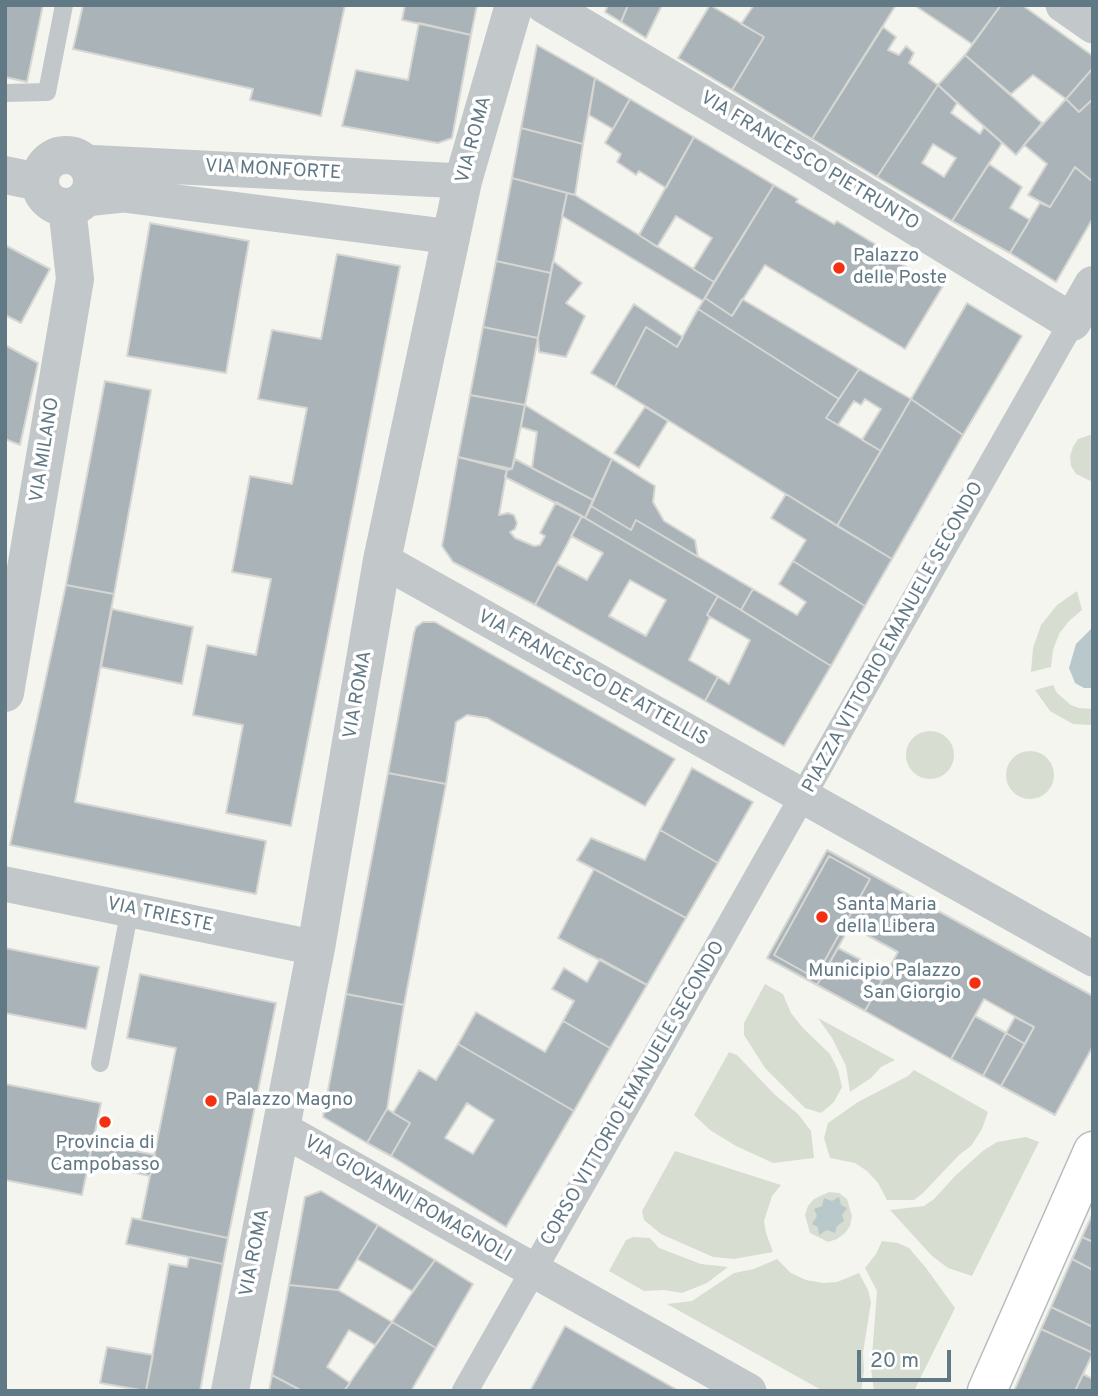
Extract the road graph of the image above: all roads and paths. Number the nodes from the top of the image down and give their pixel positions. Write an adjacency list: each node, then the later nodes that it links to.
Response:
1 (64, 5): 6 (lane)
2 (514, 5): 7 (street, VIA ROMA)
3 (545, 5): 11 (street, VIA FRANCESCO PIETRUNTO)
4 (1063, 5): 5 (street)
5 (1093, 26)
6 (5, 93)
7 (463, 181): 8 (street, VIA MONFORTE); 9 (street, VIA ROMA)
8 (56, 185): 9 (street, VIA MONFORTE); 13 (street, VIA MILANO)
9 (452, 237): 12 (street, VIA ROMA)
10 (1093, 285): 11 (street)
11 (1082, 328): 15 (street, PIAZZA VITTORIO EMANUELE SECONDO)
12 (382, 561): 15 (street, VIA FRANCESCO DE ATTELLIS); 18 (street, VIA ROMA)
13 (9, 655): 14 (street, VIA MILANO)
14 (5, 693)
15 (802, 798): 19 (street, PIAZZA VITTORIO EMANUELE SECONDO); 23 (street, CORSO VITTORIO EMANUELE SECONDO)
16 (5, 884): 17 (street, VIA TRIESTE)
17 (130, 909): 18 (street, VIA TRIESTE); 20 (lane)
18 (316, 948): 21 (street, VIA ROMA)
19 (1093, 960)
20 (100, 1063)
21 (280, 1128): 23 (street, VIA GIOVANNI ROMAGNOLI); 24 (street, VIA ROMA)
22 (1093, 1151): 27 (main road)
23 (533, 1271): 25 (street, CORSO VITTORIO EMANUELE SECONDO); 26 (street, VIA GIOVANNI ROMAGNOLI)
24 (230, 1391)
25 (465, 1391)
26 (749, 1391)
27 (987, 1391)

